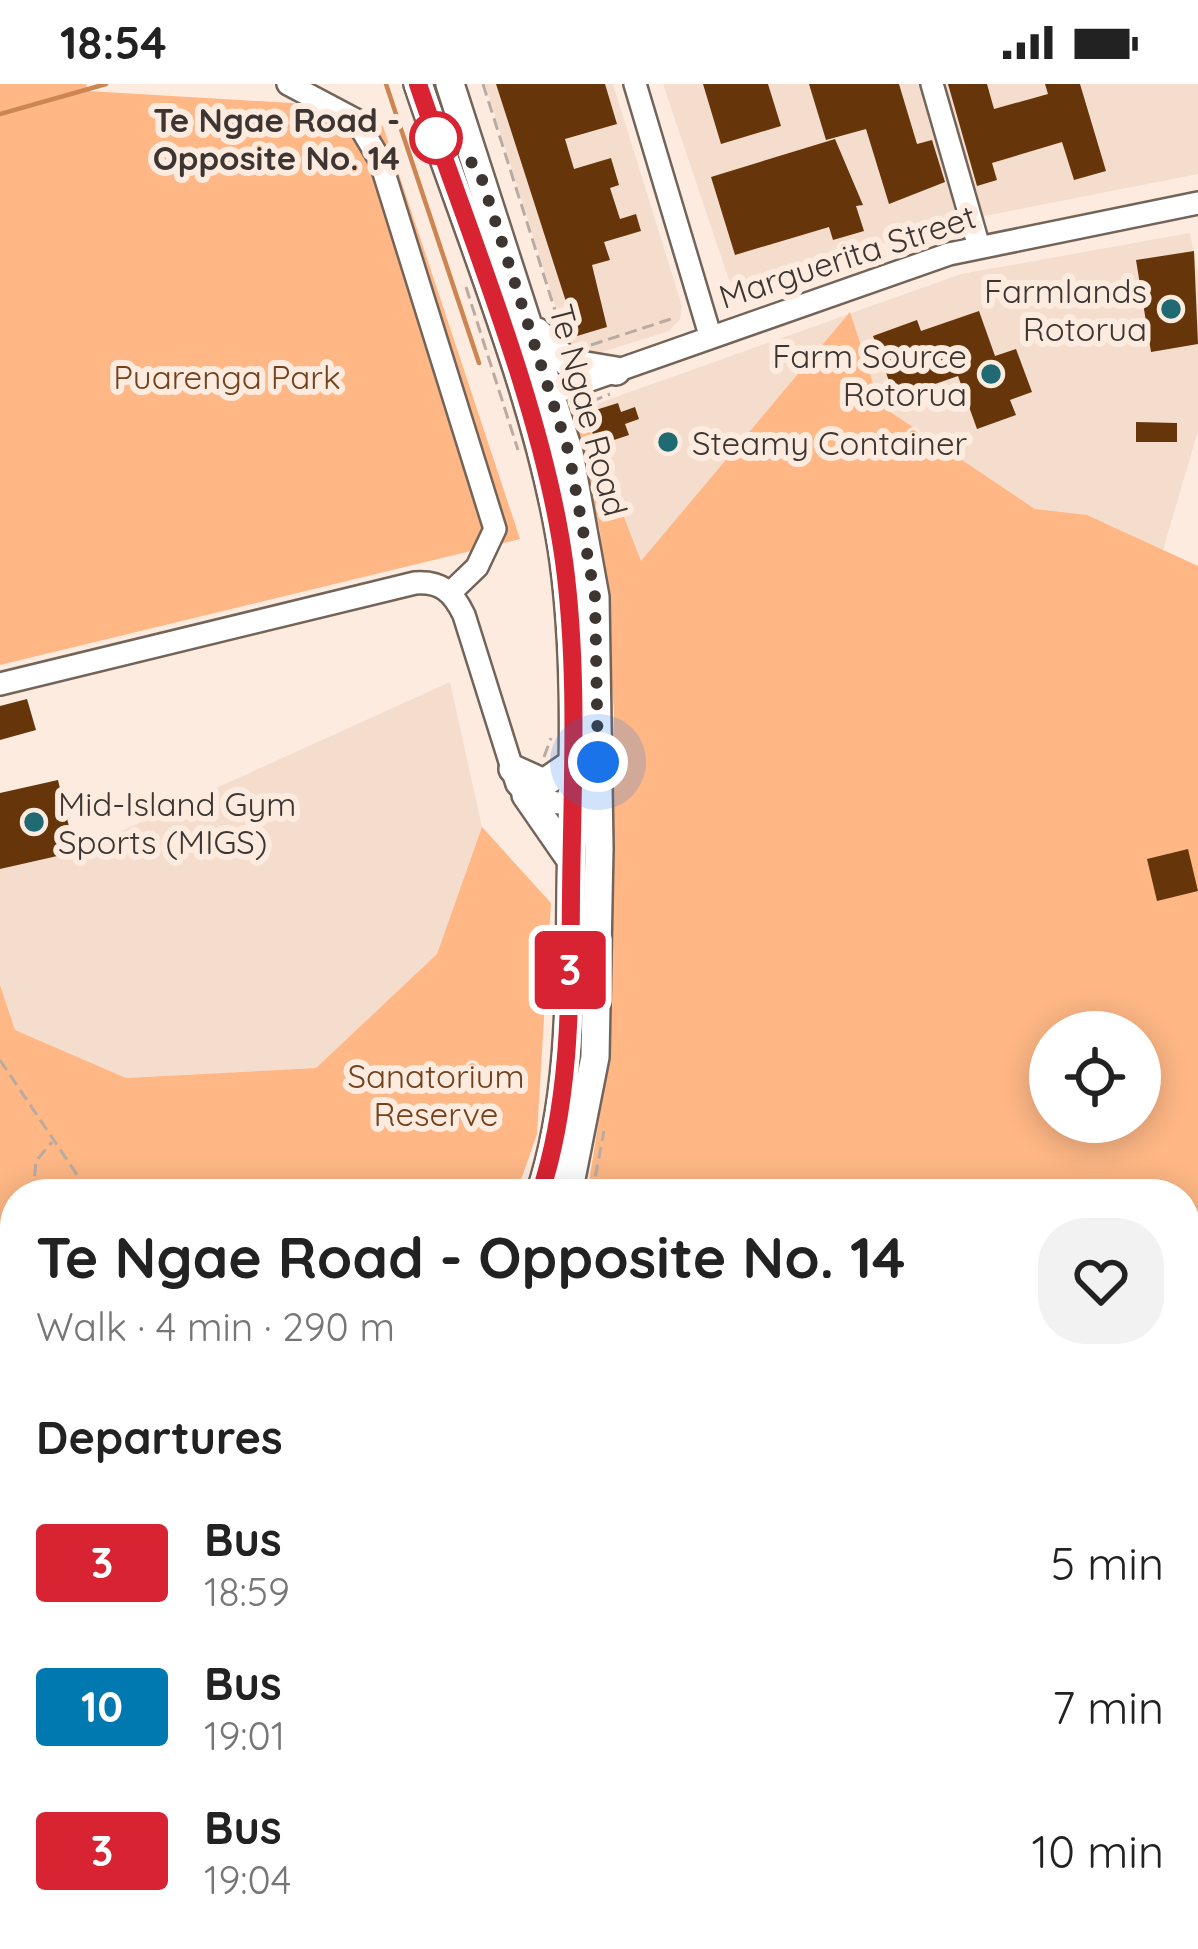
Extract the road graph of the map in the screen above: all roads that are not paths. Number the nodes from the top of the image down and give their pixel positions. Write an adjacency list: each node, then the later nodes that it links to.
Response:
1 (288, 84): 13 (street)
2 (418, 84): 12 (main road, Te Ngae Road)
3 (450, 84): 8 (main road, Te Ngae Road)
4 (635, 84): 9 (street)
5 (932, 84): 7 (street)
6 (1198, 203): 7 (street, Marguerita Street)
7 (979, 247): 9 (street, Marguerita Street)
8 (527, 319): 10 (main road); 11 (main road, Te Ngae Road)
9 (710, 335): 10 (street, Marguerita Street)
10 (619, 380): 11 (street, Marguerita Street)
11 (551, 394): 12 (street, Marguerita Street); 17 (main road, Te Ngae Road)
12 (524, 404): 15 (main road, Te Ngae Road)
13 (450, 593): 14 (street); 16 (street)
14 (0, 684)
15 (573, 763): 16 (main road); 17 (main road, Te Ngae Road)
16 (526, 778): 17 (street); 18 (main road)
17 (586, 803): 18 (main road, Te Ngae Road); 20 (main road, Te Ngae Road)
18 (572, 860): 19 (main road, Te Ngae Road)
19 (544, 1179)
20 (571, 1179)

